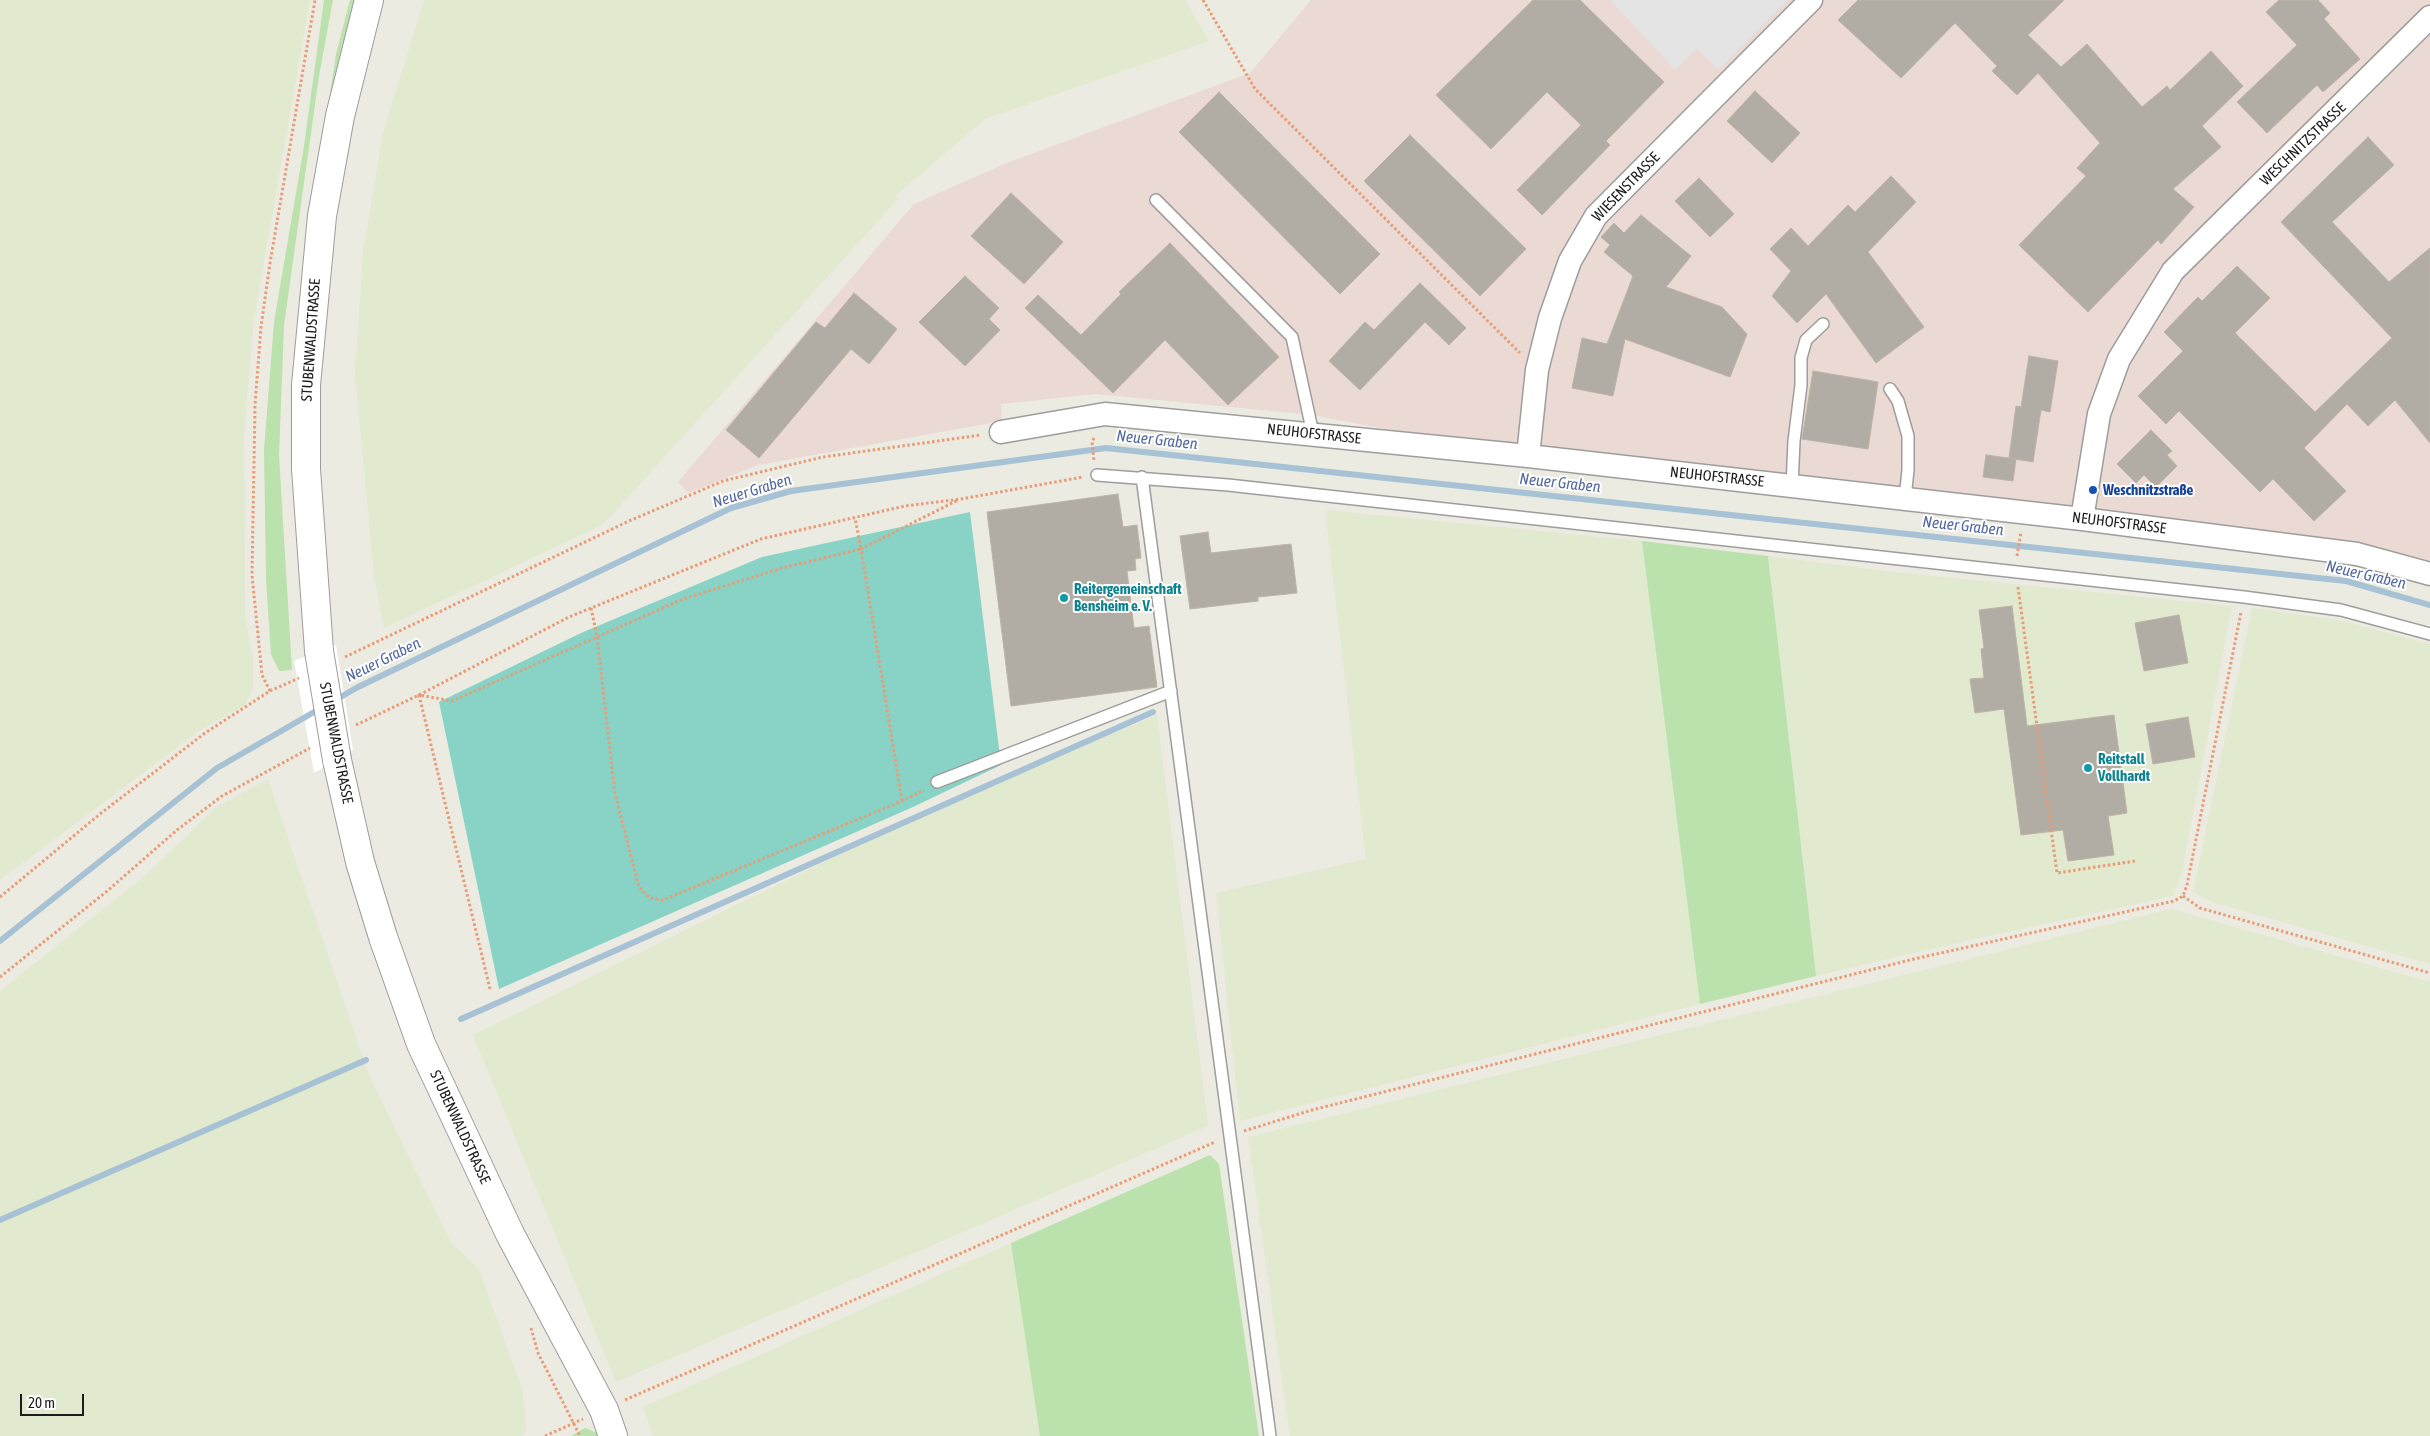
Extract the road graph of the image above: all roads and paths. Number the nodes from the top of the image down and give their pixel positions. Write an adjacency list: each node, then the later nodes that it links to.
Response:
1 (315, 0): 33 (path)
2 (369, 0): 30 (street, STUBENWALDSTRASSE)
3 (1203, 0): 8 (path)
4 (1811, 0): 8 (street, WIESENSTRASSE)
5 (2430, 17): 20 (street, WESCHNITZSTRASSE)
6 (1156, 200): 11 (lane)
7 (1823, 324): 16 (lane)
8 (1537, 370): 13 (street, WIESENSTRASSE)
9 (1890, 389): 17 (lane)
10 (1001, 432): 11 (street, NEUHOFSTRASSE); 30 (path)
11 (1313, 434): 13 (street, NEUHOFSTRASSE)
12 (1092, 442): 14 (path)
13 (1528, 456): 16 (street, NEUHOFSTRASSE)
14 (1096, 470): 15 (lane); 18 (path)
15 (1142, 477): 24 (lane); 32 (lane)
16 (1792, 486): 17 (street, NEUHOFSTRASSE)
17 (1905, 498): 20 (street, NEUHOFSTRASSE)
18 (961, 499): 19 (path); 22 (path)
19 (855, 518): 22 (path); 27 (path)
20 (2082, 518): 25 (street, NEUHOFSTRASSE)
21 (2021, 534): 23 (path)
22 (861, 549): 29 (path); 38 (path)
23 (2017, 558)
24 (2016, 572): 26 (lane); 39 (path)
25 (2430, 574)
26 (2244, 597): 28 (lane); 40 (path)
27 (591, 608): 29 (path); 34 (path)
28 (2430, 634)
29 (597, 636): 34 (path); 38 (path)
30 (330, 655): 46 (street, STUBENWALDSTRASSE, bridge)
31 (305, 675): 33 (path)
32 (1171, 691): 37 (lane); 45 (lane)
33 (270, 692): 41 (path)
34 (419, 696): 35 (path); 44 (path)
35 (348, 729)
36 (314, 746): 43 (path)
37 (937, 782): 38 (path)
38 (902, 801)
39 (2135, 861)
40 (2183, 896): 42 (path); 45 (path)
41 (0, 898)
42 (2430, 973)
43 (0, 977)
44 (490, 990)
45 (1228, 1136): 46 (path); 49 (lane)
46 (604, 1410): 47 (path); 48 (street, STUBENWALDSTRASSE)
47 (545, 1436)
48 (613, 1436)
49 (1270, 1436)

